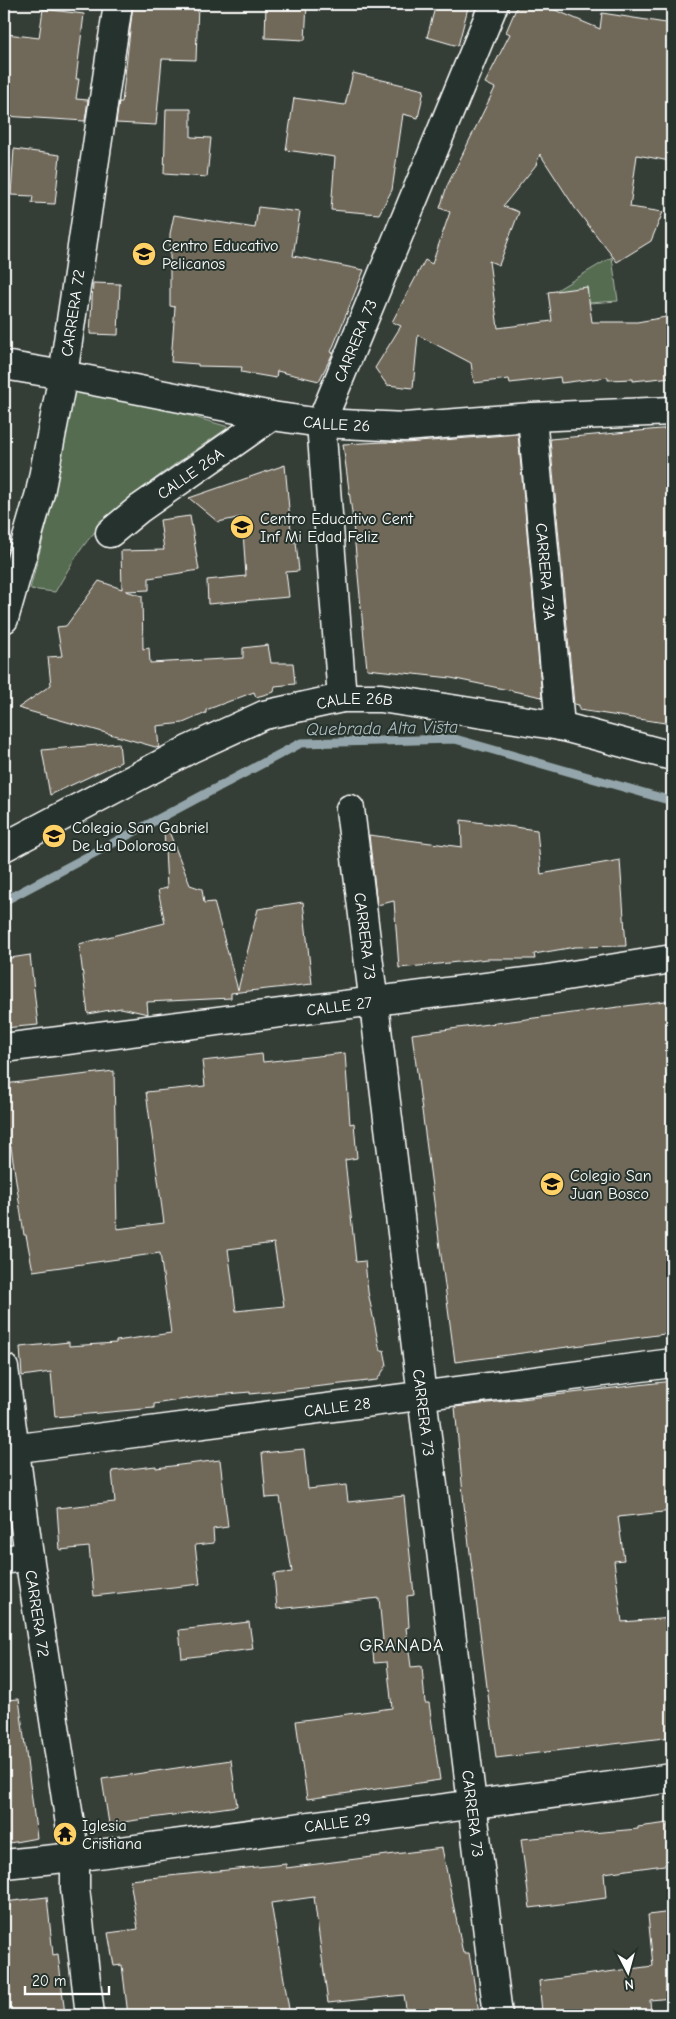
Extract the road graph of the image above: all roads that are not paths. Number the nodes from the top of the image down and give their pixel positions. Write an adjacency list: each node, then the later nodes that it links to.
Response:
1 (118, 4): 4 (street, CARRERA 72)
2 (494, 4): 8 (street, CARRERA 73)
3 (4, 366): 4 (street, CALLE 26)
4 (62, 375): 6 (street, CALLE 26); 10 (street, CARRERA 72)
5 (672, 411): 7 (street, CALLE 26)
6 (272, 416): 8 (street, CALLE 26); 9 (street, CALLE 26A)
7 (532, 417): 8 (street, CALLE 26); 13 (street, CARRERA 73A)
8 (321, 423): 12 (street, CARRERA 73)
9 (110, 533)
10 (11, 572): 11 (street, CARRERA 72)
11 (4, 619)
12 (342, 698): 13 (street, CALLE 26B); 16 (street, CALLE 26B)
13 (560, 726): 14 (street, CALLE 26B)
14 (672, 756)
15 (350, 809): 18 (street, CARRERA 73)
16 (4, 847)
17 (672, 959): 18 (street, CALLE 27)
18 (373, 1002): 19 (street, CALLE 27); 22 (street, CARRERA 73)
19 (4, 1048)
20 (672, 1363): 22 (street, CALLE 28)
21 (4, 1368): 23 (street, CARRERA 72)
22 (422, 1396): 23 (street, CALLE 28); 26 (street, CARRERA 73)
23 (9, 1450): 24 (street, CARRERA 72)
24 (17, 1558): 27 (street, CARRERA 72)
25 (672, 1778): 26 (street, CALLE 29)
26 (472, 1804): 27 (street, CALLE 29); 31 (street, CARRERA 73)
27 (75, 1858): 28 (street, CALLE 29); 29 (street, CARRERA 72); 30 (street, CARRERA 72)
28 (4, 1864)
29 (90, 2015)
30 (106, 2015)
31 (498, 2015)

